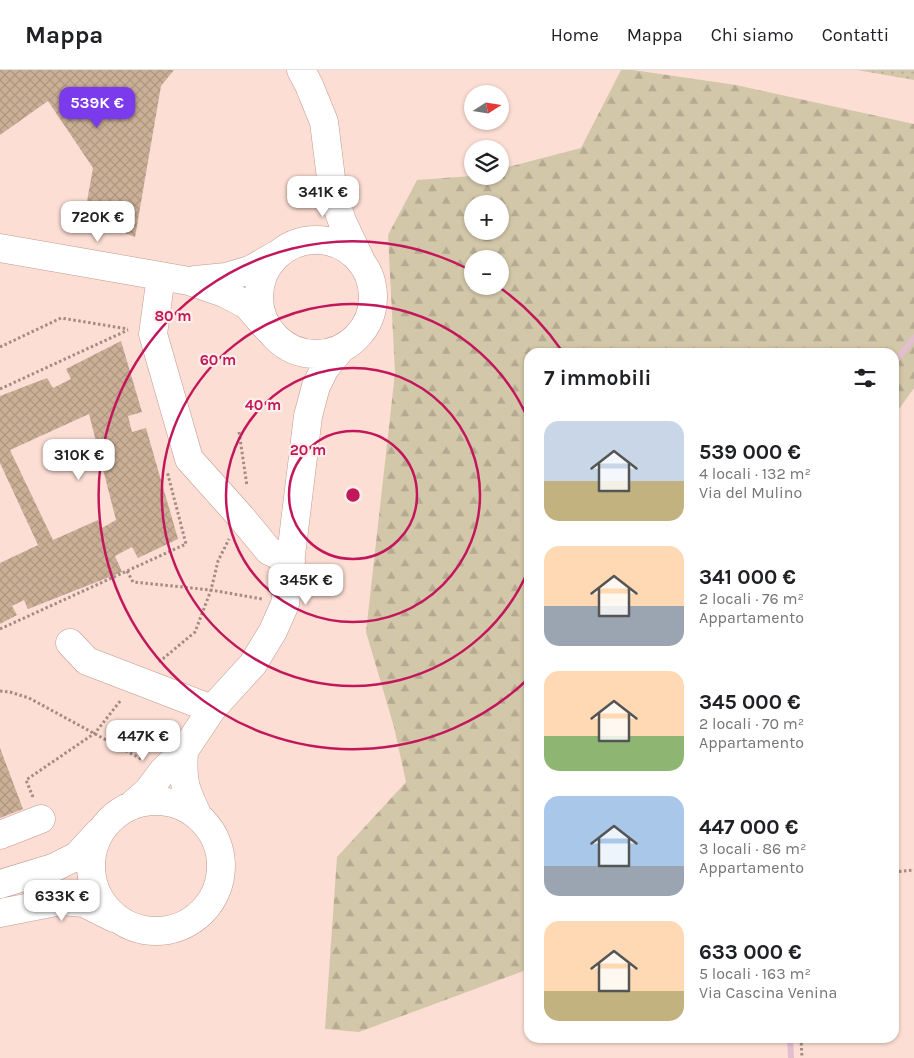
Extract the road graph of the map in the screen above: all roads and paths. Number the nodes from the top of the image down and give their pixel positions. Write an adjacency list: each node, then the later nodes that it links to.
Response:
1 (301, 70): 2 (street)
2 (329, 158): 3 (street); 6 (street)
3 (304, 241): 5 (street); 6 (street)
4 (0, 248): 7 (street)
5 (276, 255): 8 (street); 10 (street)
6 (361, 261): 13 (street)
7 (161, 276): 8 (street); 18 (street)
8 (189, 281): 10 (street)
9 (128, 329): 11 (path); 12 (path); 14 (path)
10 (275, 337): 13 (street); 15 (street)
11 (131, 339)
12 (0, 348)
13 (341, 349): 15 (street)
14 (0, 389)
15 (308, 416): 19 (street)
16 (238, 432): 18 (path)
17 (166, 469): 20 (path)
18 (241, 517): 19 (street); 21 (path)
19 (291, 561): 22 (street)
20 (127, 571): 21 (path); 23 (path)
21 (211, 590): 22 (path); 25 (path)
22 (285, 604): 27 (street)
23 (0, 629)
24 (70, 642): 25 (street)
25 (137, 680): 27 (street); 28 (path)
26 (0, 691): 28 (path)
27 (212, 709): 29 (street)
28 (95, 733): 30 (path); 33 (path)
29 (184, 751): 30 (street); 32 (street)
30 (163, 771): 31 (street)
31 (131, 806): 32 (street); 34 (street)
32 (198, 816): 40 (street)
33 (41, 820): 35 (street)
34 (104, 828): 38 (street); 40 (street)
35 (0, 835)
36 (914, 870): 37 (path)
37 (899, 872)
38 (0, 884)
39 (0, 914): 40 (street)
40 (125, 923)
41 (801, 1043): 42 (path)
42 (802, 1058)

